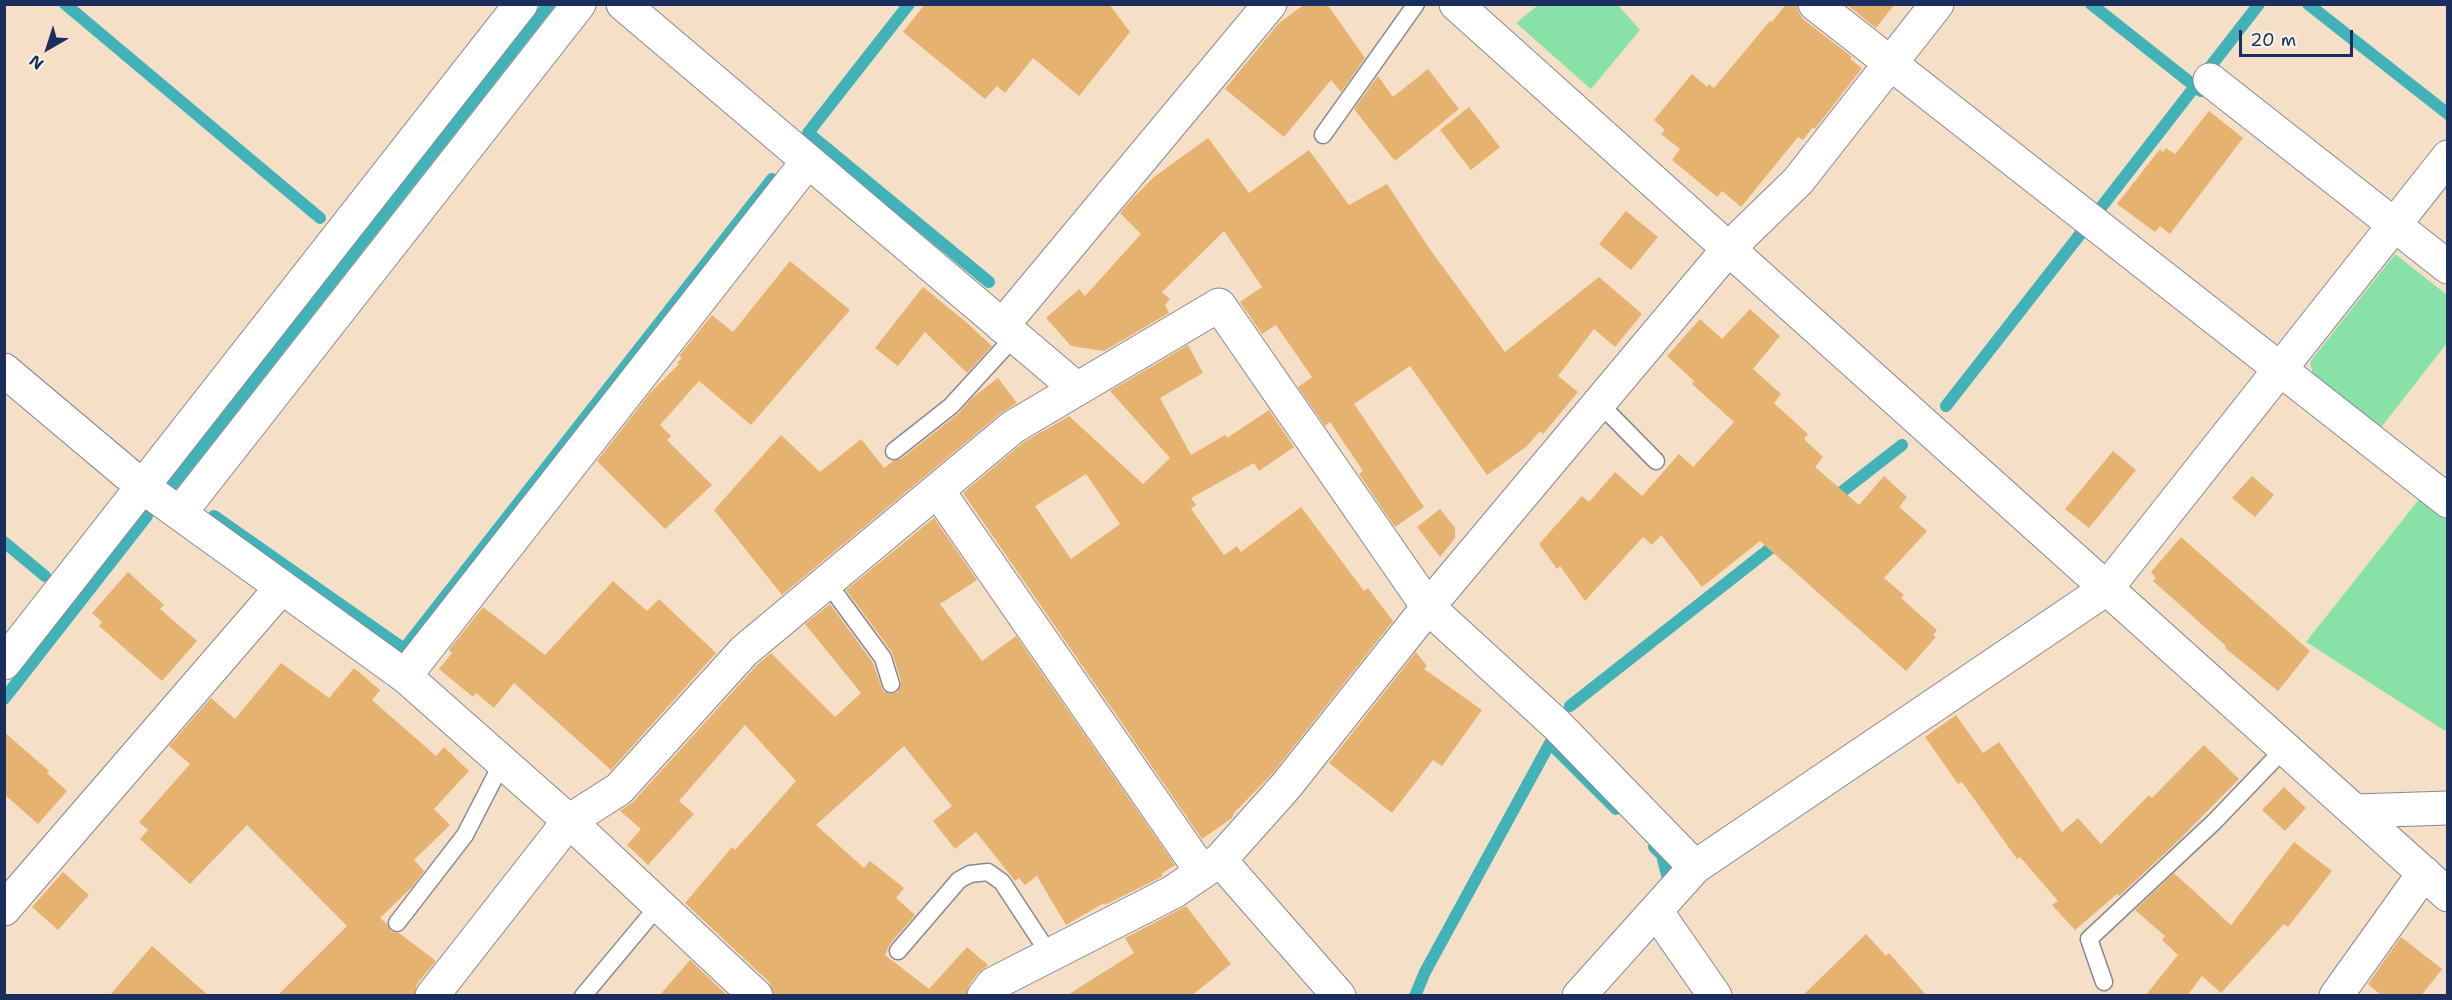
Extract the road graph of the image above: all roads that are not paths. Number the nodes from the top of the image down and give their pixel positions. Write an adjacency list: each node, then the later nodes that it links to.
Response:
1 (521, 4): 24 (street)
2 (579, 4): 27 (street)
3 (623, 4): 13 (street)
4 (1270, 4): 17 (street)
5 (1416, 4): 11 (lane)
6 (1456, 4): 15 (street)
7 (1815, 4): 9 (street)
8 (1937, 4): 9 (street)
9 (1890, 63): 15 (street); 18 (street)
10 (2210, 80): 14 (street)
11 (1323, 135)
12 (2448, 157): 14 (street)
13 (808, 161): 17 (street); 33 (street)
14 (2394, 225): 16 (street); 18 (street)
15 (1729, 248): 21 (street); 30 (street)
16 (2448, 267)
17 (1008, 331): 20 (street); 22 (lane)
18 (2280, 369): 26 (street); 30 (street)
19 (4, 370): 24 (street)
20 (1077, 389): 25 (street); 31 (street)
21 (1599, 403): 23 (lane); 31 (street)
22 (894, 451)
23 (1656, 461)
24 (143, 487): 27 (street); 32 (street)
25 (939, 491): 28 (street); 40 (street)
26 (2448, 501)
27 (180, 513): 29 (street)
28 (827, 582): 34 (lane); 39 (street)
29 (282, 587): 33 (street); 45 (street)
30 (2106, 589): 35 (street); 41 (street)
31 (1428, 607): 40 (street); 41 (street)
32 (4, 663)
33 (405, 676): 36 (street)
34 (891, 684)
35 (2285, 748): 38 (street); 50 (lane)
36 (502, 763): 39 (street); 47 (lane)
37 (2448, 808): 38 (street)
38 (2356, 811): 42 (street)
39 (569, 821): 44 (street); 51 (street)
40 (1211, 866): 49 (street); 55 (street)
41 (1695, 867): 46 (street)
42 (2424, 873): 43 (street); 58 (street)
43 (2448, 895)
44 (658, 905): 52 (lane); 53 (street)
45 (4, 909)
46 (1656, 911): 56 (street); 57 (street)
47 (397, 922)
48 (898, 951): 49 (lane)
49 (1050, 955): 54 (street)
50 (2104, 982)
51 (432, 996)
52 (583, 996)
53 (756, 996)
54 (984, 996)
55 (1339, 996)
56 (1579, 996)
57 (1714, 996)
58 (2336, 996)

